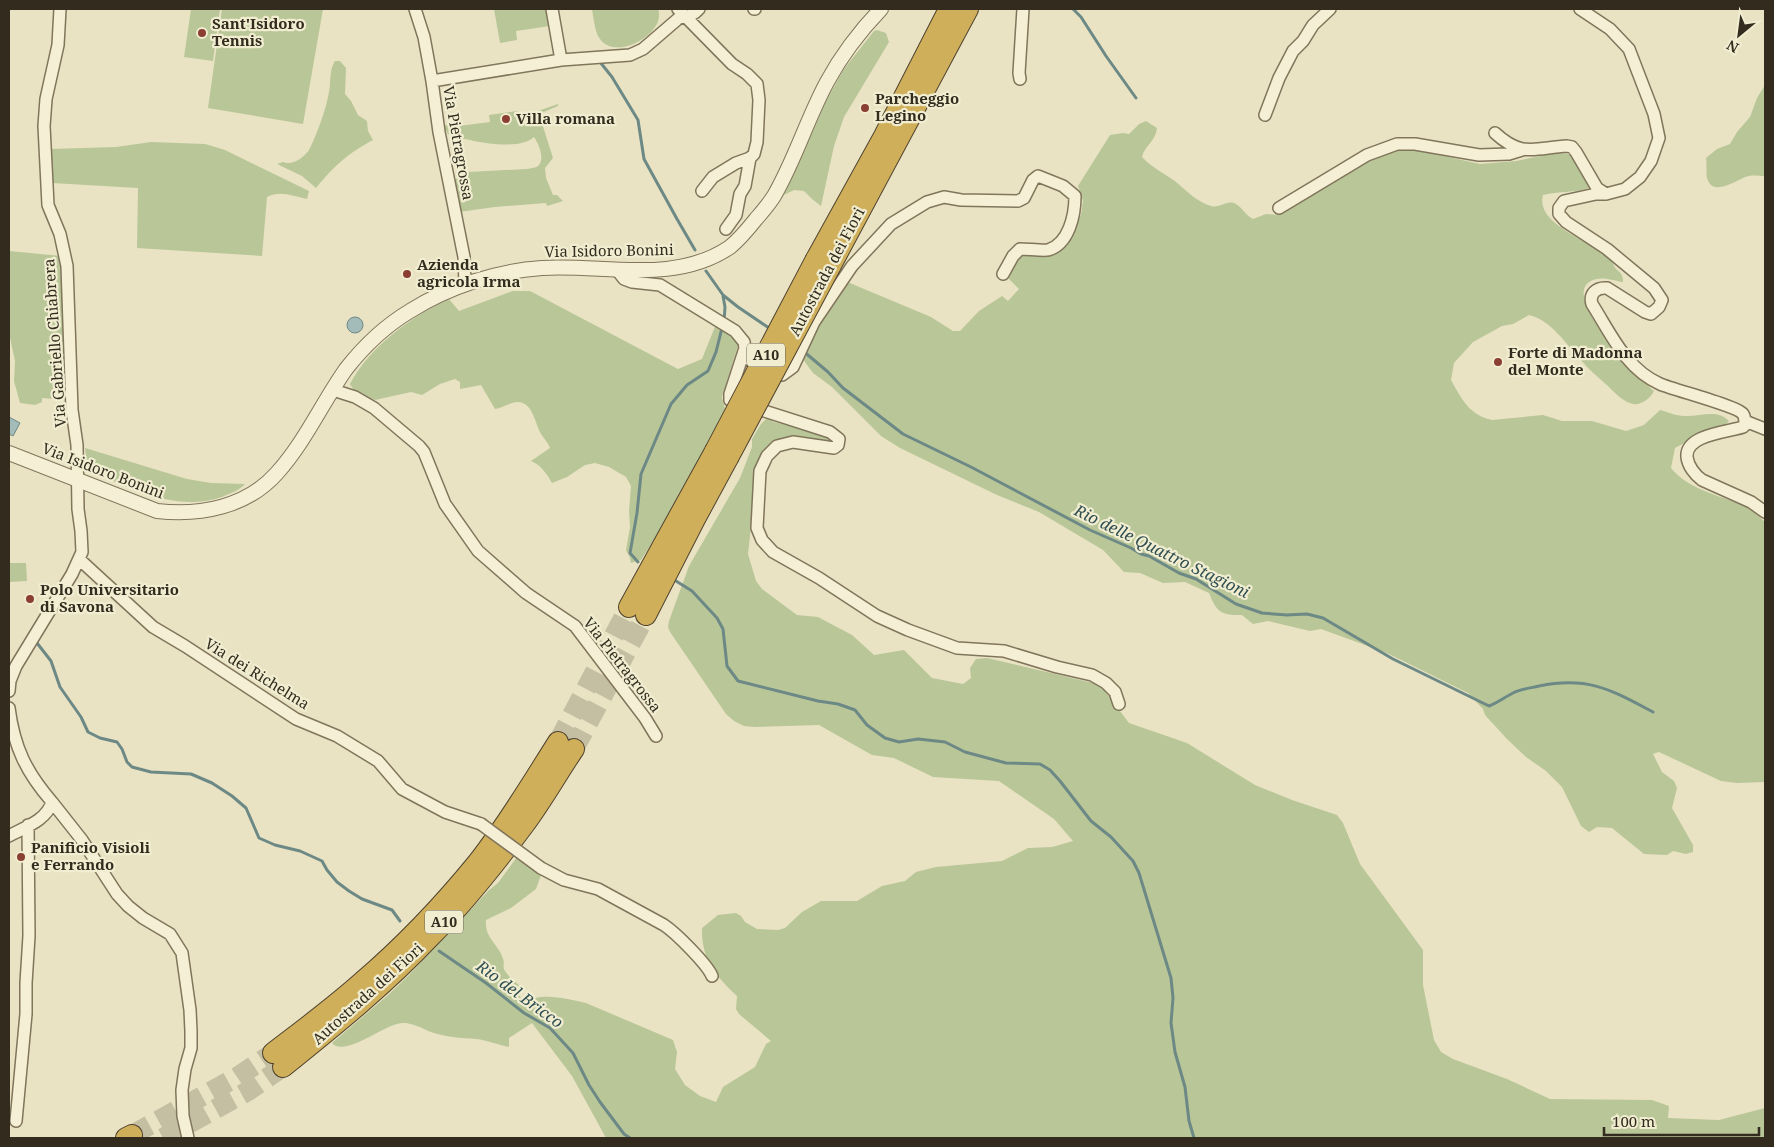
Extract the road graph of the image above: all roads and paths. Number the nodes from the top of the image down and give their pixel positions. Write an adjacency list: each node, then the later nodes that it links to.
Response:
1 (60, 9): 34 (street, Via Gabriello Chiabrera)
2 (415, 9): 16 (street, Via Pietragrossa)
3 (552, 9): 14 (street)
4 (699, 9): 12 (street)
5 (869, 9): 13 (street)
6 (881, 9): 13 (street, Via Isidoro Bonini)
7 (949, 9): 25 (highway, Autostrada dei Fiori / A10)
8 (968, 9): 25 (highway, Autostrada dei Fiori / A10)
9 (1023, 9): 15 (street)
10 (1330, 9): 17 (street)
11 (1580, 9): 22 (street)
12 (683, 13): 14 (street); 20 (street)
13 (865, 26): 26 (street, Via Isidoro Bonini)
14 (561, 60): 16 (street)
15 (1020, 79)
16 (432, 80): 28 (street, Via Pietragrossa)
17 (1265, 115)
18 (1495, 132): 19 (street)
19 (1522, 150): 22 (street); 23 (street)
20 (750, 158): 21 (street); 24 (street)
21 (702, 191)
22 (1606, 194): 31 (street)
23 (1279, 208)
24 (726, 229)
25 (823, 263): 37 (highway, Autostrada dei Fiori / A10, bridge)
26 (616, 270): 28 (street, Via Isidoro Bonini); 29 (street)
27 (1003, 274): 29 (street)
28 (465, 284): 30 (street, Via Isidoro Bonini)
29 (744, 354): 39 (street)
30 (333, 390): 34 (street, Via Isidoro Bonini); 41 (street, Via Pietragrossa)
31 (1745, 421): 32 (street); 35 (street)
32 (1765, 429)
33 (9, 453): 34 (street, Via Isidoro Bonini)
34 (78, 479): 36 (street, Via Gabriello Chiabrera)
35 (1765, 512)
36 (79, 559): 38 (street, Via Gabriello Chiabrera); 46 (street, Via dei Richelma, bridge)
37 (637, 611)
38 (9, 691)
39 (1119, 704)
40 (9, 708): 43 (street)
41 (656, 736)
42 (566, 746): 47 (highway, Autostrada dei Fiori / A10)
43 (52, 802): 44 (street); 49 (street)
44 (28, 825): 45 (street); 48 (street)
45 (9, 836)
46 (712, 976)
47 (278, 1060)
48 (16, 1121)
49 (188, 1138)

